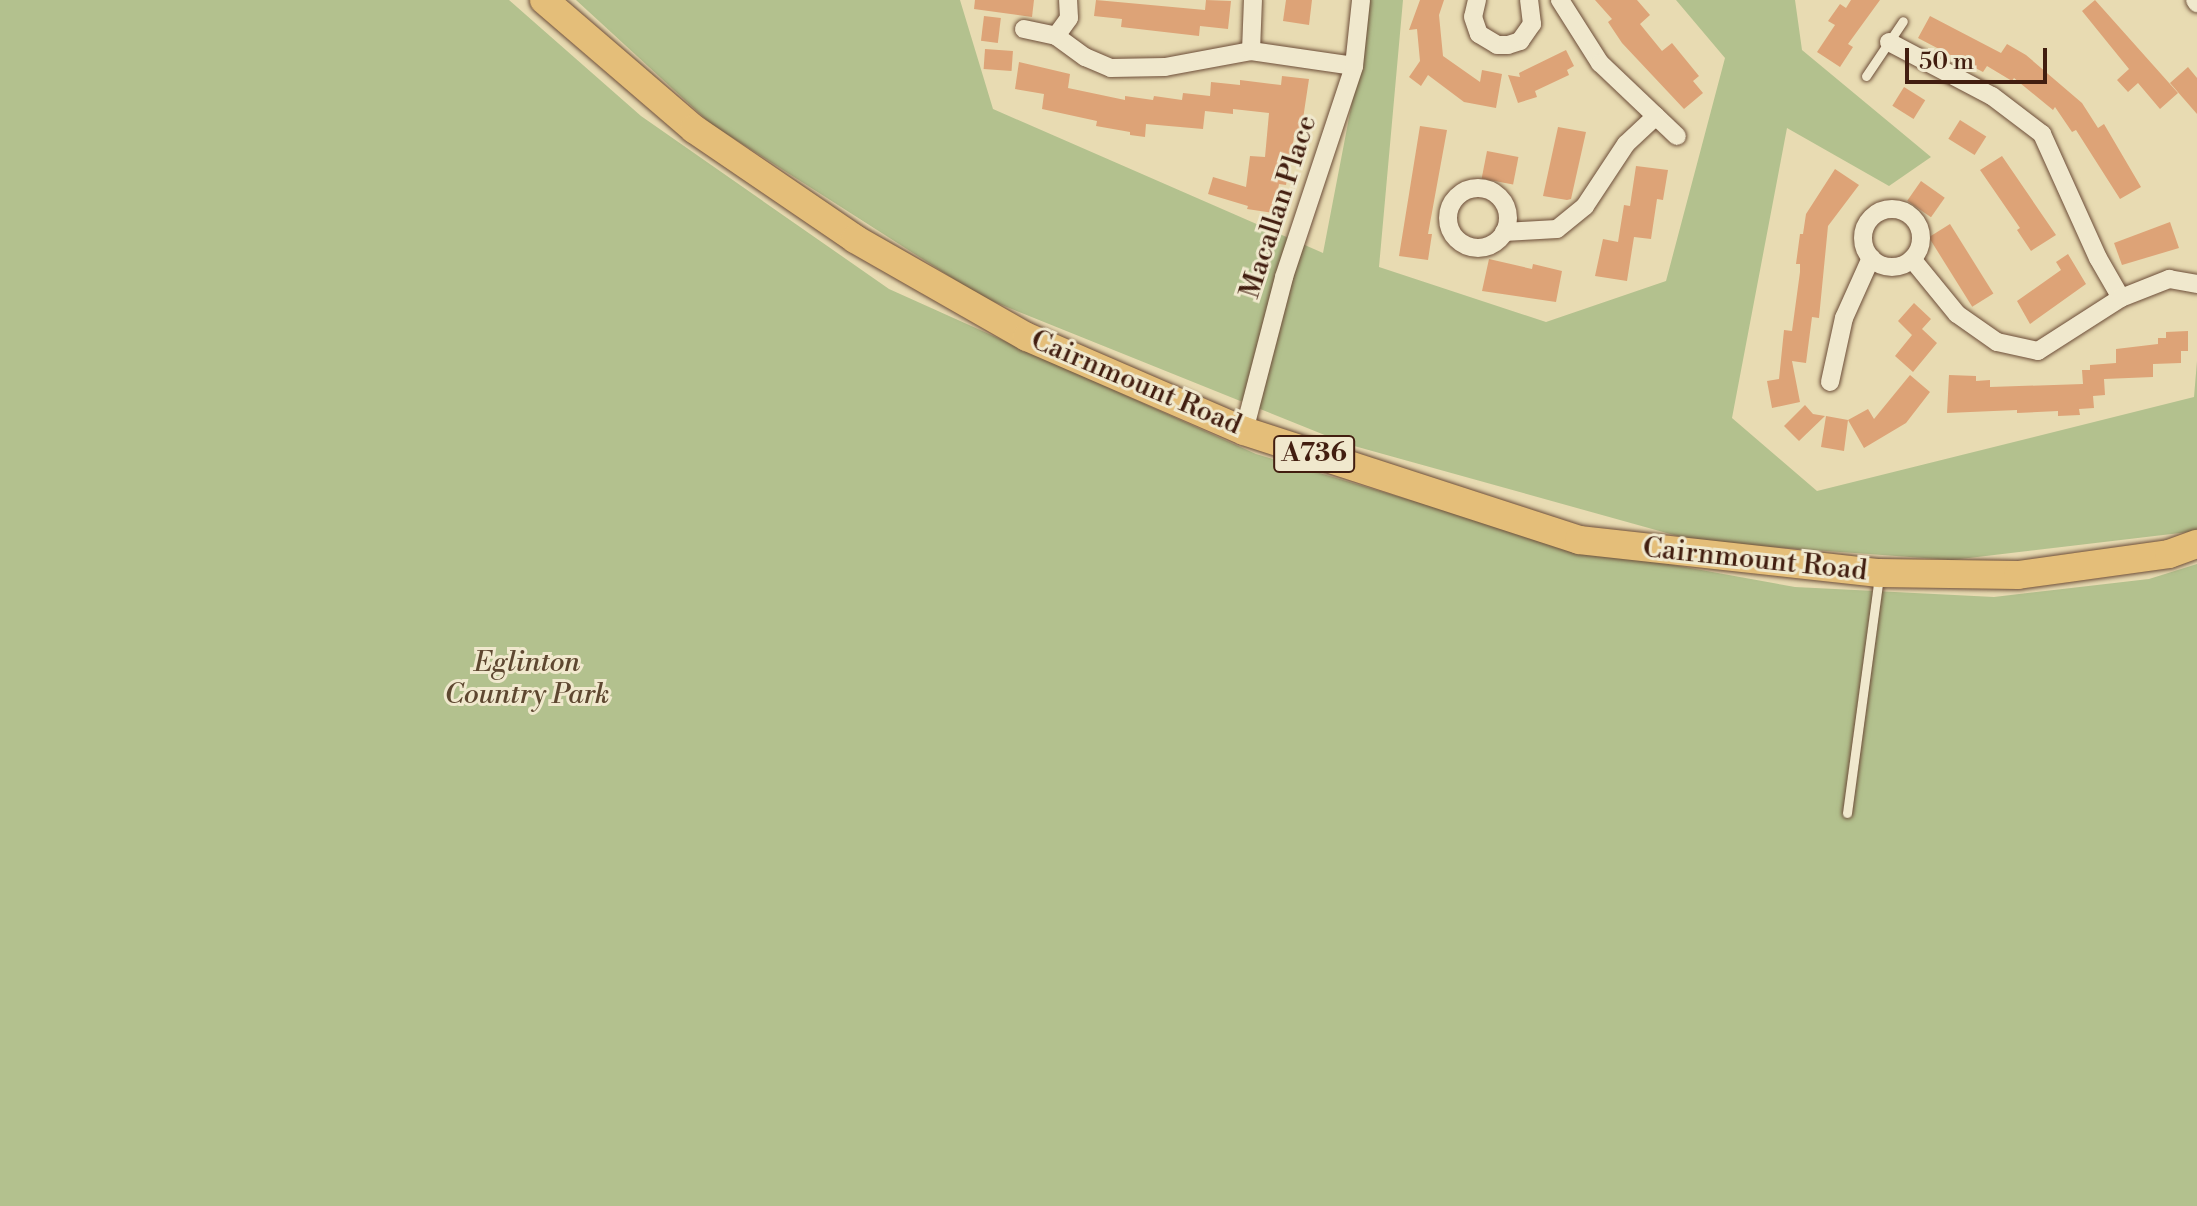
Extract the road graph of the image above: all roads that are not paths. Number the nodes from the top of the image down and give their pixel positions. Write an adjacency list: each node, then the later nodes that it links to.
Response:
1 (544, 0): 23 (main road, Cairnmount Road / A736)
2 (1068, 0): 10 (street)
3 (1253, 0): 12 (street)
4 (1361, 0): 13 (street, Macallan Place)
5 (1477, 0): 7 (street)
6 (1560, 0): 15 (street)
7 (1532, 1)
8 (1903, 21): 11 (lane)
9 (1024, 29): 10 (street)
10 (1056, 36): 12 (street)
11 (1889, 42): 14 (lane); 21 (street)
12 (1251, 51): 13 (street)
13 (1354, 66): 23 (street, Macallan Place)
14 (1866, 76)
15 (1656, 116): 16 (street); 17 (street)
16 (1677, 136)
17 (1504, 232)
18 (1871, 258): 19 (street); 19 (street); 22 (street)
19 (1912, 259): 21 (street)
20 (2197, 284): 21 (street)
21 (2121, 298)
22 (1830, 382)
23 (1244, 431): 25 (main road, Cairnmount Road / A736)
24 (2197, 544): 25 (main road, Cairnmount Road / A736)
25 (1879, 573): 26 (lane)
26 (1847, 813)

